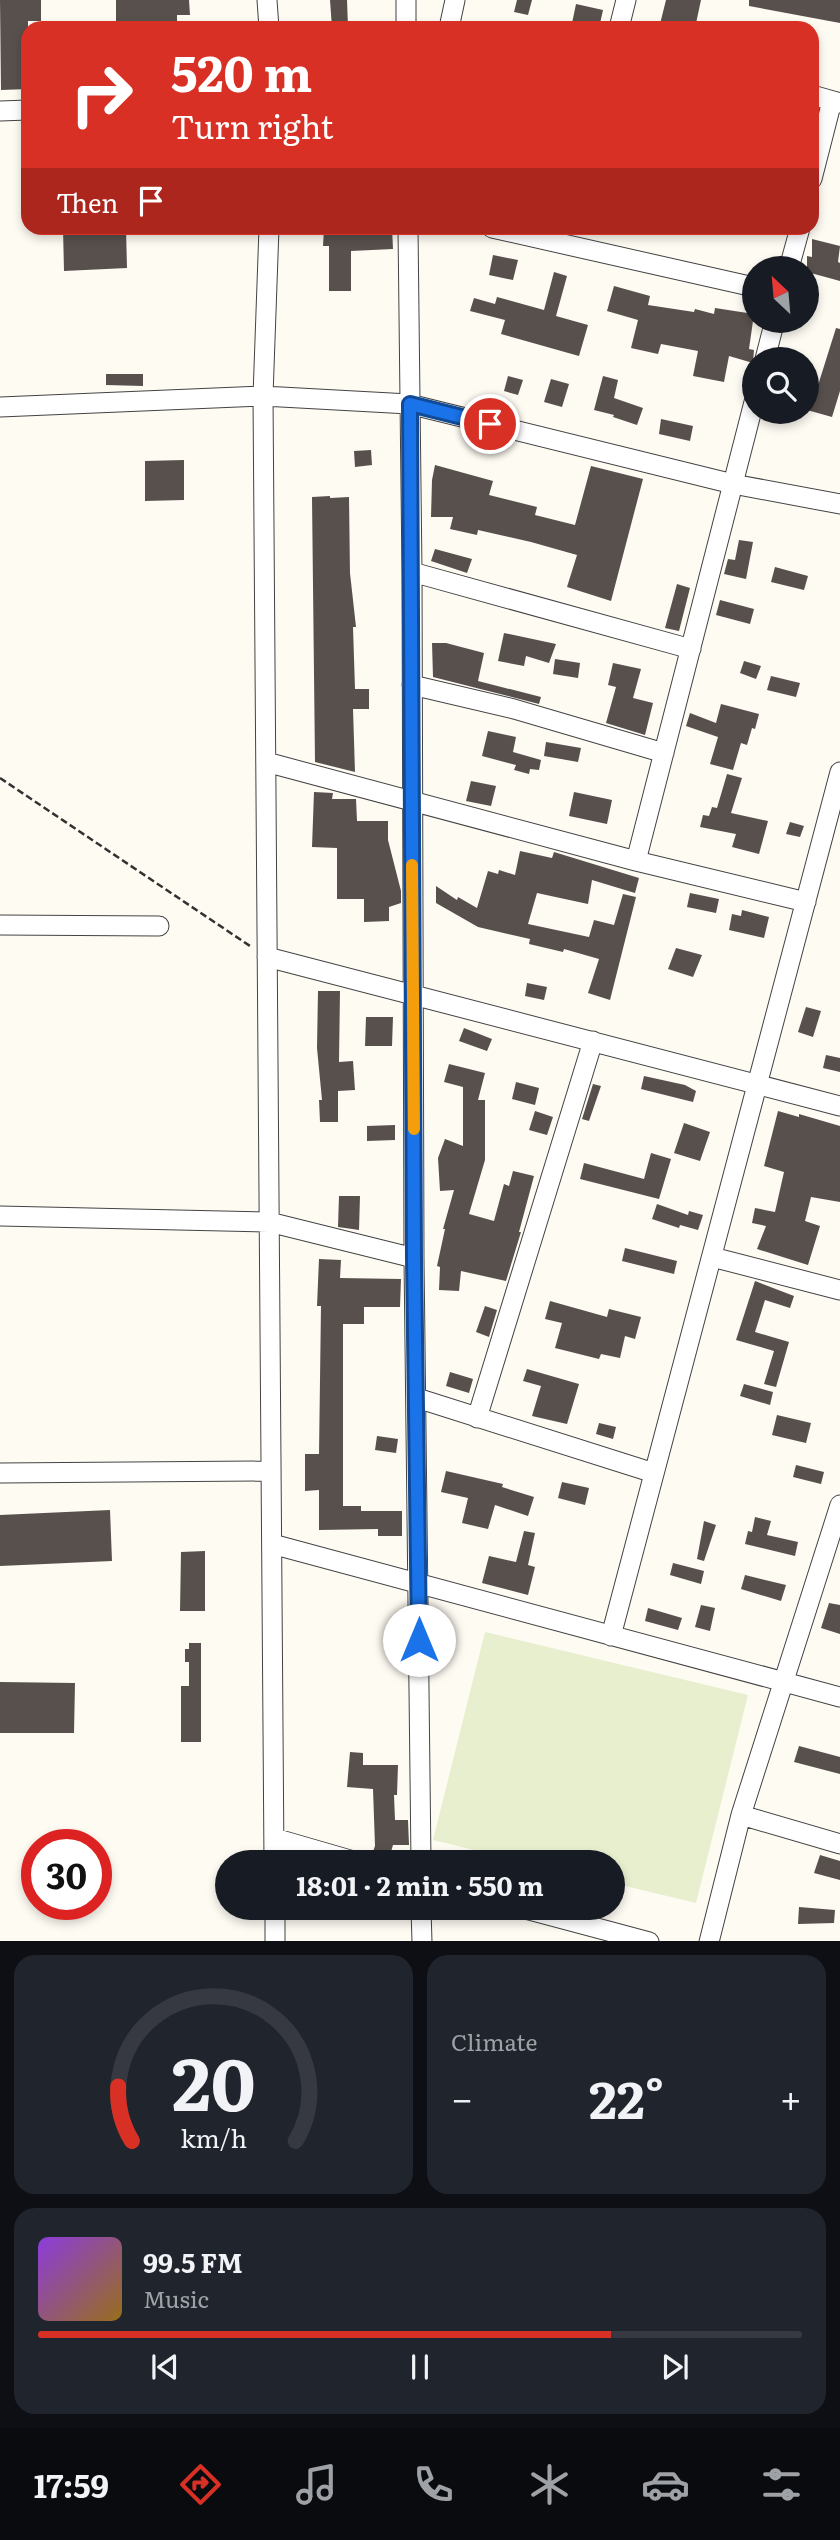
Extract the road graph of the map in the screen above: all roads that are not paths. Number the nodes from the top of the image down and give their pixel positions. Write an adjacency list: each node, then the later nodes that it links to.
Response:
1 (267, 0): 5 (street)
2 (406, 0): 6 (street)
3 (455, 0): 7 (street)
4 (626, 0): 8 (street)
5 (268, 21)
6 (406, 21)
7 (450, 21)
8 (621, 21)
9 (819, 97): 10 (street)
10 (836, 102): 13 (street)
11 (21, 110): 12 (street)
12 (0, 111)
13 (819, 157)
14 (269, 235): 20 (street)
15 (408, 235): 21 (street)
16 (798, 235): 18 (street)
17 (564, 236): 19 (street)
18 (792, 256)
19 (742, 284)
20 (263, 396): 21 (street); 22 (street); 30 (street)
21 (410, 404): 24 (street); 26 (street)
22 (0, 407)
23 (748, 424): 24 (street)
24 (733, 484): 25 (street); 27 (street)
25 (840, 504)
26 (412, 572): 27 (street); 28 (street)
27 (691, 649): 29 (street)
28 (412, 685): 29 (street); 32 (street)
29 (664, 753): 33 (street)
30 (266, 762): 32 (street); 37 (street)
31 (840, 772): 34 (street)
32 (411, 799): 33 (street); 38 (street)
33 (636, 861): 34 (street)
34 (806, 902): 40 (street)
35 (0, 925): 36 (street)
36 (159, 926)
37 (267, 957): 38 (street); 43 (street)
38 (414, 995): 39 (street); 45 (street)
39 (593, 1041): 40 (street); 48 (street)
40 (757, 1084): 41 (street); 44 (street)
41 (840, 1106)
42 (0, 1216): 43 (street)
43 (269, 1222): 45 (street); 49 (street)
44 (712, 1257): 46 (street); 51 (street)
45 (414, 1258): 47 (street)
46 (840, 1290)
47 (417, 1398): 48 (street); 54 (street)
48 (477, 1418): 51 (street)
49 (271, 1471): 50 (street); 53 (street)
50 (0, 1473)
51 (654, 1473): 55 (street)
52 (839, 1511): 56 (street)
53 (272, 1544): 54 (street); 59 (street)
54 (419, 1585): 55 (street); 63 (street)
55 (611, 1636): 56 (street)
56 (784, 1683): 57 (street); 58 (street)
57 (840, 1697)
58 (741, 1815): 60 (street); 70 (street)
59 (274, 1838): 61 (street); 62 (street)
60 (840, 1844)
61 (274, 1850)
62 (316, 1850)
63 (421, 1850)
64 (275, 1920): 67 (street)
65 (421, 1920): 68 (street)
66 (568, 1920): 69 (street)
67 (275, 1941)
68 (422, 1941)
69 (649, 1941)
70 (709, 1941)

